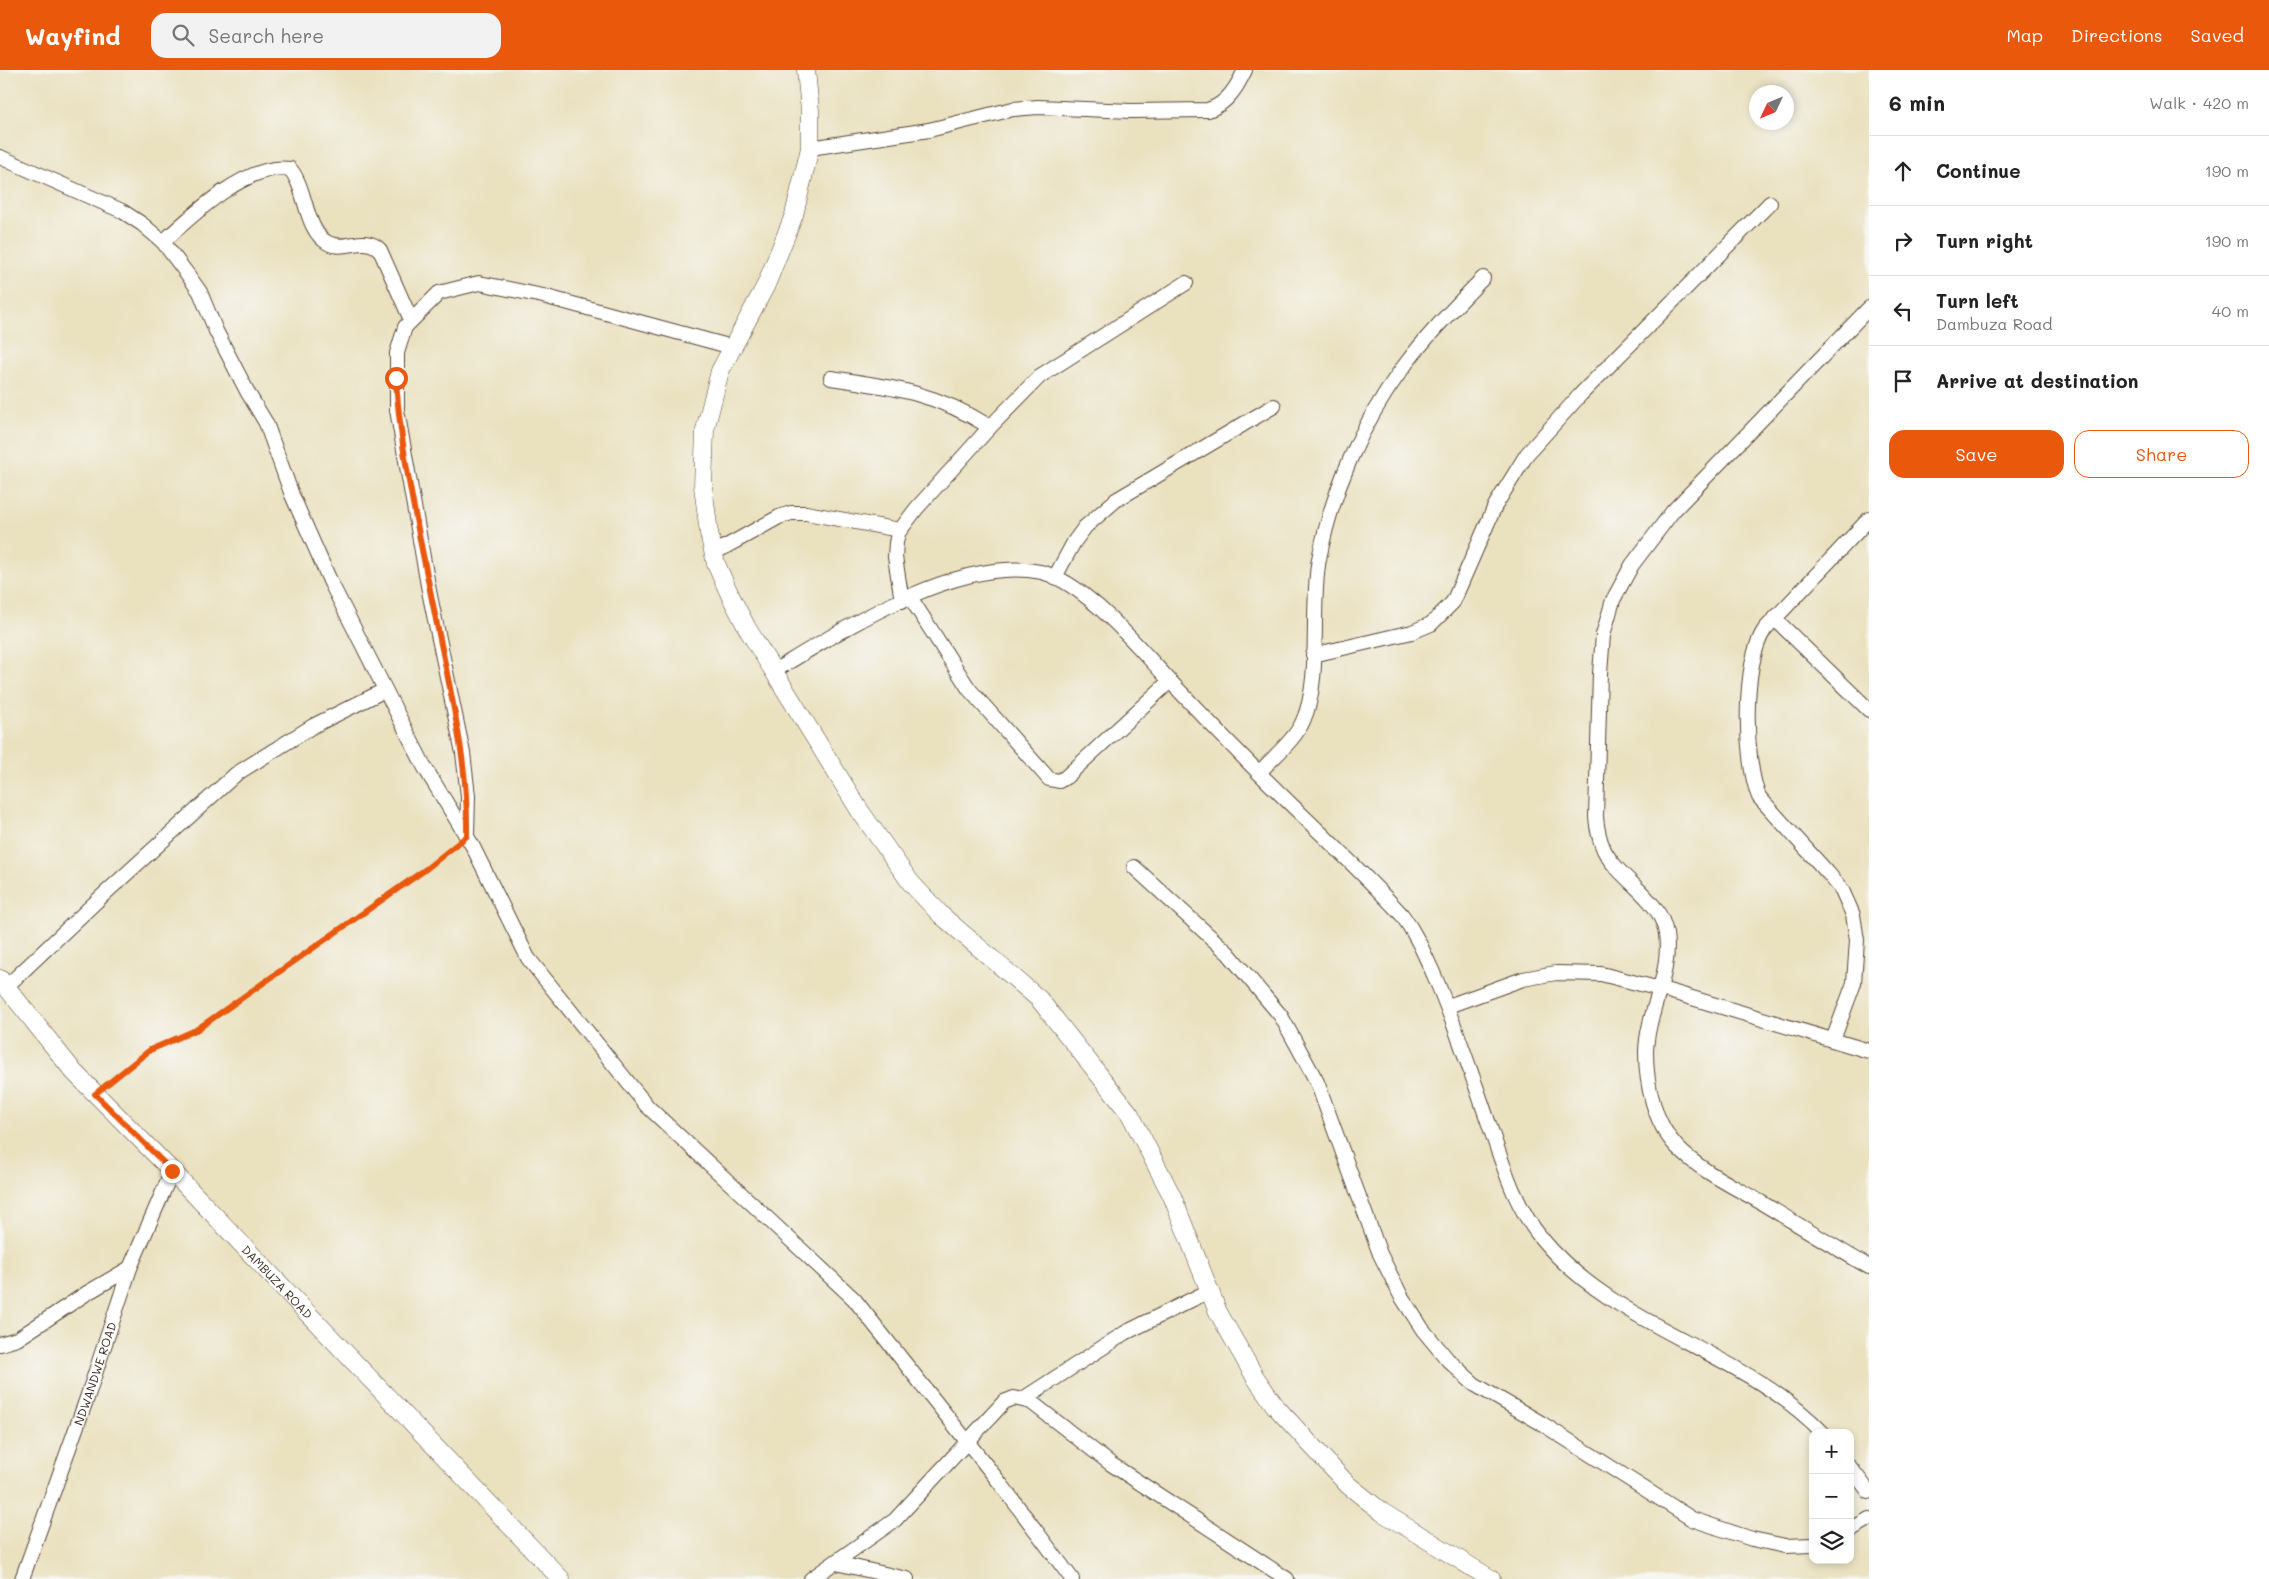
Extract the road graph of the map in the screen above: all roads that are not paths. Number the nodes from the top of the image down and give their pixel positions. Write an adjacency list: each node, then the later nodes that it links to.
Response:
1 (806, 70): 3 (street)
2 (1245, 70): 3 (street)
3 (810, 148): 11 (street)
4 (0, 157): 6 (street)
5 (1770, 203): 21 (street)
6 (163, 242): 10 (street); 24 (street)
7 (1483, 278): 21 (street)
8 (1186, 283): 14 (street)
9 (1869, 308): 30 (street)
10 (410, 320): 11 (street); 27 (street)
11 (732, 347): 17 (street)
12 (832, 378): 14 (street)
13 (1274, 406): 18 (street)
14 (990, 427): 16 (street)
15 (1869, 519): 20 (street)
16 (900, 530): 17 (street); 19 (street)
17 (714, 552): 22 (street)
18 (1055, 577): 19 (street); 23 (street)
19 (906, 599): 22 (street); 23 (street)
20 (1774, 618): 25 (street); 32 (street)
21 (1313, 655): 26 (street)
22 (774, 671): 37 (street)
23 (1170, 681): 26 (street)
24 (385, 690): 27 (street); 29 (street)
25 (1869, 710)
26 (1259, 773): 31 (street)
27 (467, 836): 41 (street)
28 (1134, 867): 46 (street)
29 (3, 983): 34 (street, DAMBUZA ROAD)
30 (1662, 989): 31 (street); 32 (street); 35 (street)
31 (1448, 1006): 40 (street)
32 (1833, 1040): 33 (street)
33 (1869, 1050)
34 (172, 1171): 36 (street, NDWANDWE ROAD); 49 (street, DAMBUZA ROAD)
35 (1869, 1266)
36 (130, 1268): 38 (street); 48 (street, NDWANDWE ROAD)
37 (1208, 1291): 39 (street); 54 (street)
38 (0, 1344)
39 (1023, 1398): 41 (street); 53 (street)
40 (1819, 1429)
41 (968, 1442): 47 (street); 52 (street)
42 (1854, 1472): 43 (street)
43 (1869, 1492)
44 (1869, 1519): 45 (street)
45 (1854, 1528)
46 (1809, 1545)
47 (836, 1563): 50 (street); 51 (street)
48 (22, 1579)
49 (561, 1579)
50 (811, 1579)
51 (907, 1579)
52 (1072, 1579)
53 (1287, 1579)
54 (1491, 1579)

